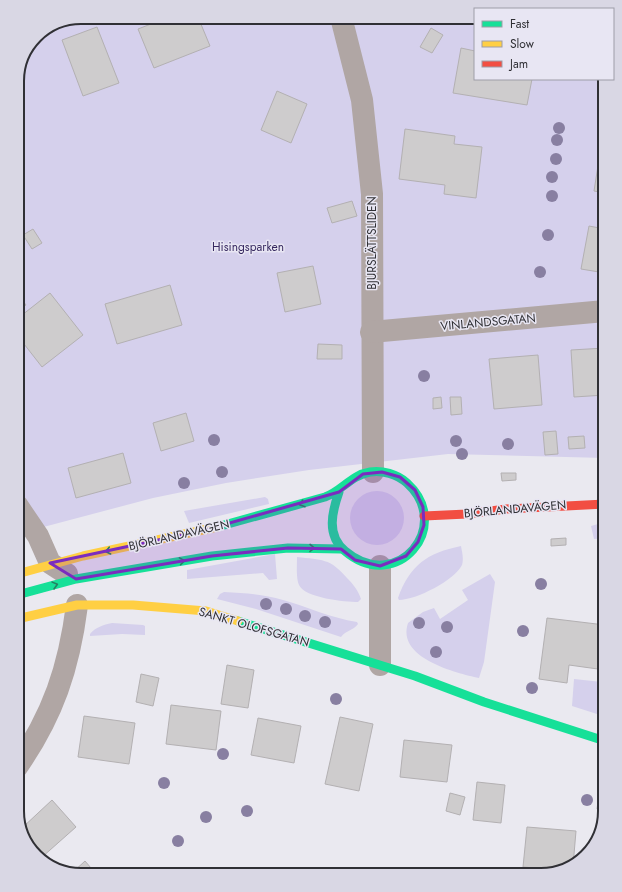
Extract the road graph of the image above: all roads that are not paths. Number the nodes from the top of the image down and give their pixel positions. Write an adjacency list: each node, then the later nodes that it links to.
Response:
1 (343, 24): 3 (street, BJURSLÄTTSLIDEN)
2 (598, 312): 3 (street, VINLANDSGATAN)
3 (371, 332): 4 (street, BJURSLÄTTSLIDEN)
4 (372, 472): 5 (street, BJÖRLANDAVÄGEN); 8 (street, BJÖRLANDAVÄGEN)
5 (339, 492): 9 (street, BJÖRLANDAVÄGEN); 10 (street, BJÖRLANDAVÄGEN, one-way to 10)
6 (598, 504): 8 (street, BJÖRLANDAVÄGEN)
7 (24, 515): 10 (street)
8 (424, 516): 11 (street, BJÖRLANDAVÄGEN)
9 (342, 549): 11 (street, BJÖRLANDAVÄGEN); 13 (street, BJÖRLANDAVÄGEN, one-way to 9)
10 (50, 563): 12 (street, BJÖRLANDAVÄGEN); 13 (street)
11 (380, 566): 17 (street)
12 (24, 572)
13 (76, 579): 14 (street, BJÖRLANDAVÄGEN, one-way to 13)
14 (24, 593)
15 (77, 605): 16 (street); 17 (street, SANKT OLOFSGATAN); 19 (street)
16 (24, 617)
17 (380, 665): 18 (street, SANKT OLOFSGATAN)
18 (598, 739)
19 (24, 757)

